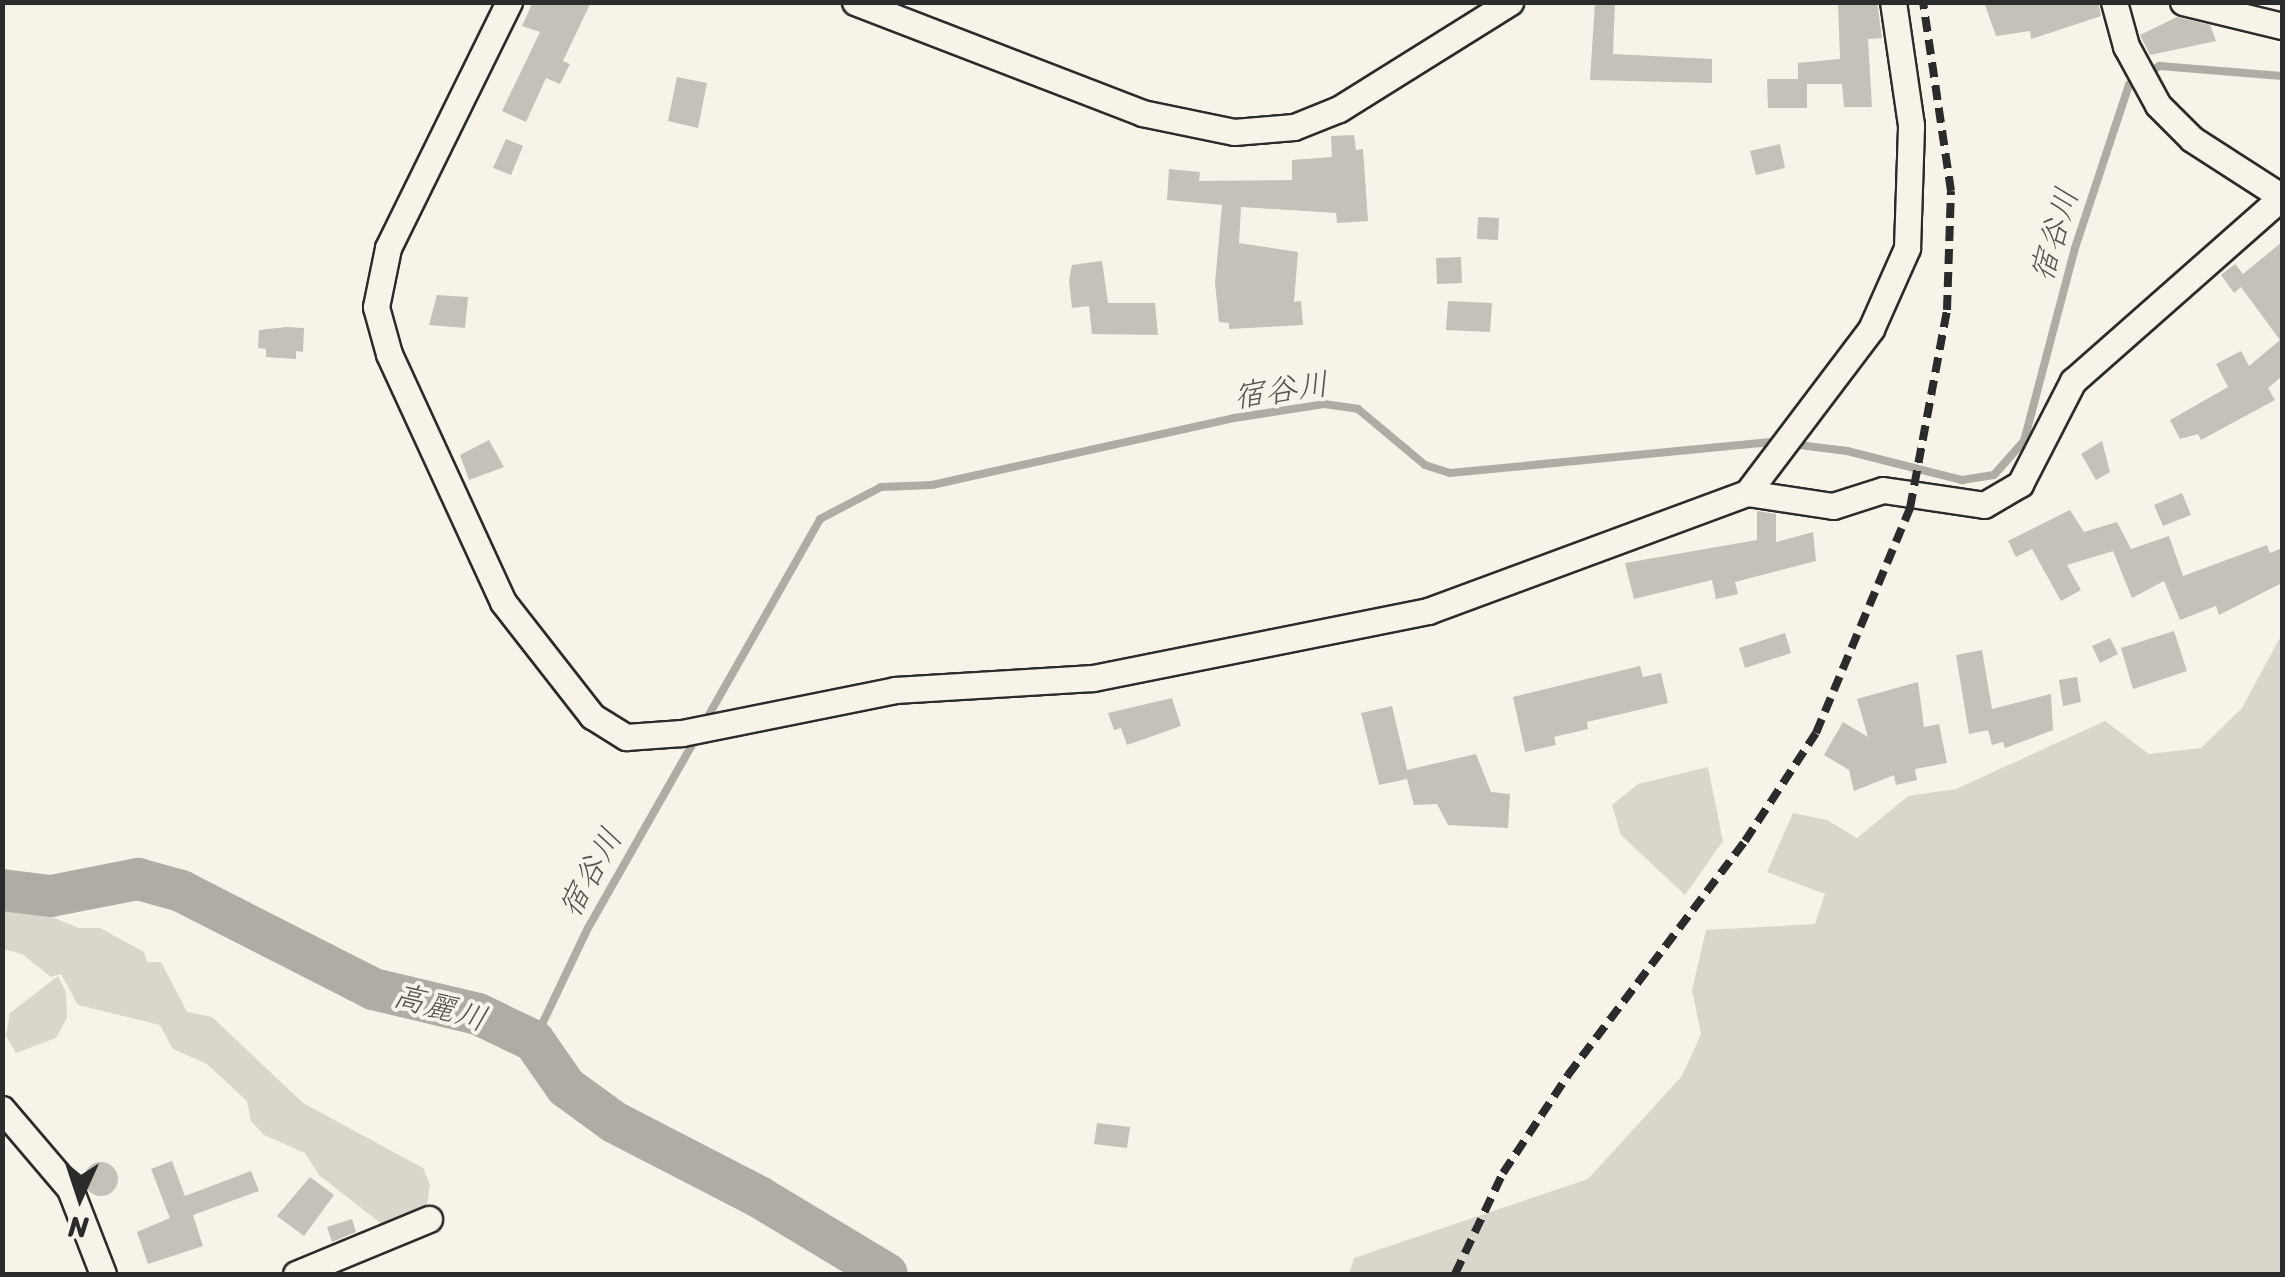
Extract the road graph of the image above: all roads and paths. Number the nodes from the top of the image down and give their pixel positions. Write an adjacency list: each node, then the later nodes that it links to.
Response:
1 (509, 2): 9 (street)
2 (856, 2): 3 (street)
3 (1510, 2)
4 (1894, 2): 9 (street)
5 (2114, 2): 8 (street)
6 (2184, 2): 7 (street)
7 (2282, 26)
8 (2282, 197): 9 (street)
9 (1747, 493)
10 (2, 1109): 12 (street)
11 (429, 1219): 13 (street)
12 (103, 1274)
13 (296, 1274)

